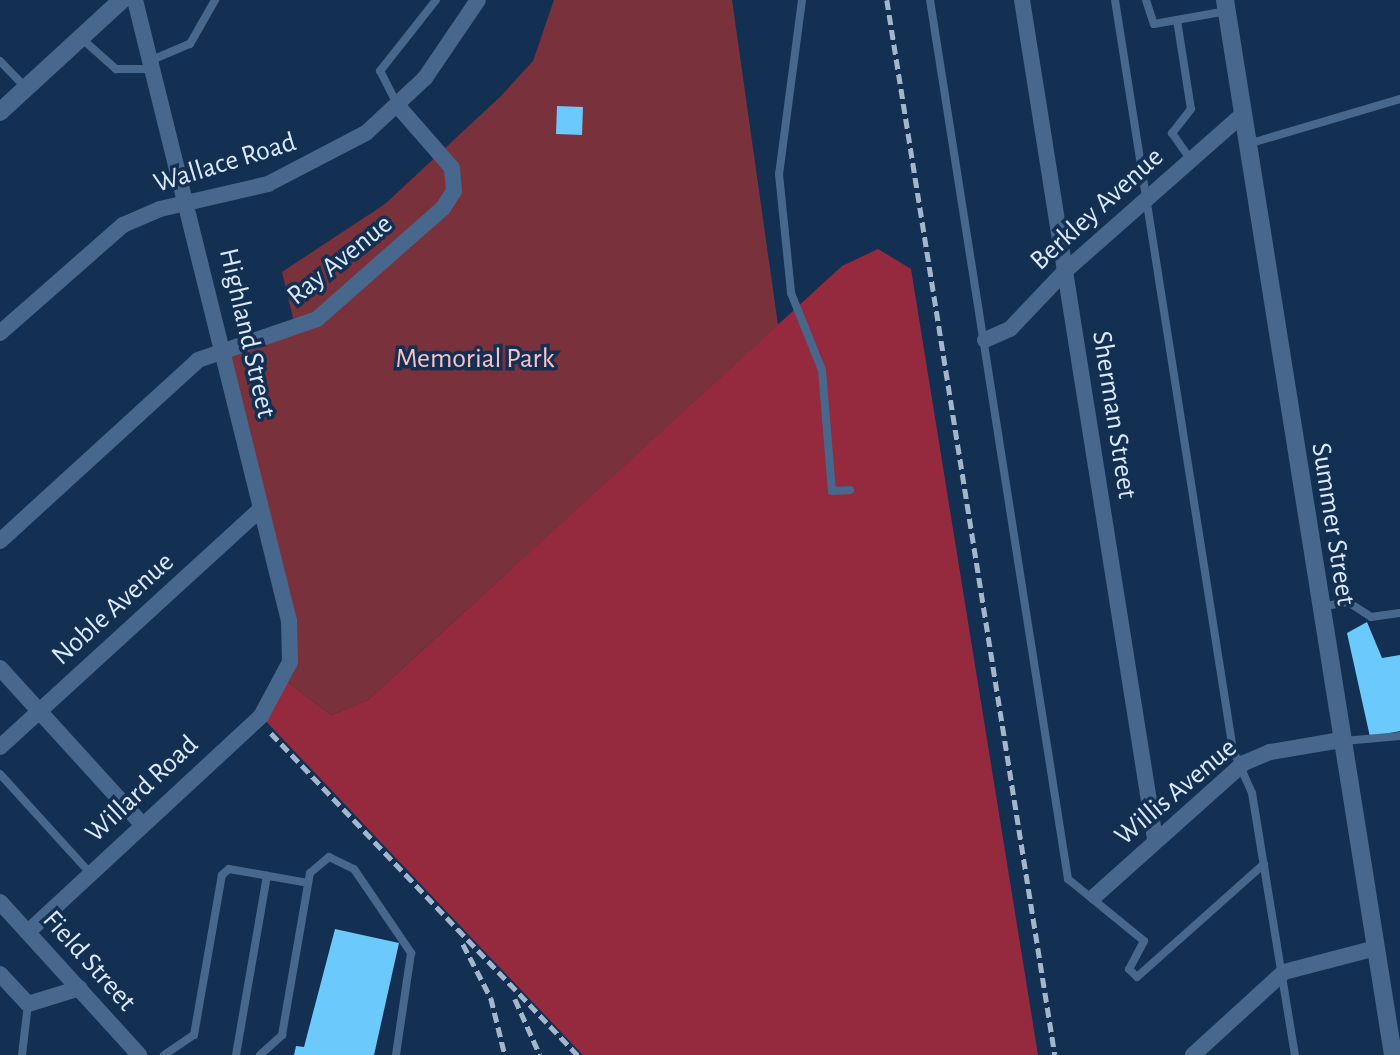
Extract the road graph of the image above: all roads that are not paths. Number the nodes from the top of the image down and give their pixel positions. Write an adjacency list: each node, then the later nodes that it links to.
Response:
1 (122, 0): 13 (street)
2 (135, 0): 15 (street, Highland Street)
3 (215, 0): 15 (lane)
4 (436, 0): 18 (lane)
5 (478, 0): 18 (street, Wallace Road)
6 (802, 0): 29 (lane)
7 (930, 0): 27 (lane)
8 (1022, 0): 25 (street, Sherman Street)
9 (1115, 0): 23 (lane)
10 (1146, 0): 12 (lane)
11 (1226, 6): 12 (lane); 20 (street, Summer Street)
12 (1177, 20): 22 (lane)
13 (81, 38): 15 (lane); 16 (street)
14 (0, 61): 16 (lane)
15 (155, 64): 24 (street, Highland Street)
16 (26, 88): 19 (street)
17 (1400, 99): 21 (lane)
18 (398, 106): 24 (street, Wallace Road); 28 (street, Ray Avenue)
19 (0, 112)
20 (1243, 114): 21 (street, Summer Street); 22 (street, Berkley Avenue)
21 (1245, 145): 32 (street, Summer Street)
22 (1191, 160): 23 (street, Berkley Avenue)
23 (1147, 199): 25 (street, Berkley Avenue); 40 (lane)
24 (189, 203): 26 (street, Wallace Road); 28 (street, Highland Street)
25 (1065, 271): 27 (street, Berkley Avenue); 43 (street, Sherman Street)
26 (0, 333)
27 (985, 340): 48 (lane)
28 (224, 351): 30 (street, Highland Street); 31 (street, Ray Avenue)
29 (850, 491)
30 (261, 509): 35 (street, Highland Street); 36 (street, Noble Avenue)
31 (0, 541)
32 (1320, 607): 33 (lane); 38 (street, Summer Street)
33 (1400, 613)
34 (0, 668): 36 (street)
35 (285, 680): 42 (street, Willard Road)
36 (40, 711): 39 (street, Noble Avenue); 42 (street)
37 (1400, 736): 38 (lane)
38 (1341, 740): 40 (street, Willis Avenue); 51 (street, Summer Street)
39 (0, 747)
40 (1239, 767): 43 (street, Willis Avenue); 44 (lane)
41 (0, 774): 45 (lane)
42 (142, 824): 45 (street, Willard Road)
43 (1155, 839): 48 (street, Willis Avenue)
44 (1265, 864): 48 (lane); 52 (lane)
45 (90, 873): 50 (street, Willard Road)
46 (267, 876): 47 (lane); 58 (lane); 59 (lane)
47 (308, 883): 60 (lane); 61 (lane)
48 (1095, 896)
49 (0, 902): 50 (street, Field Street)
50 (28, 932): 54 (street, Field Street)
51 (1376, 948): 52 (street); 64 (street, Summer Street)
52 (1284, 972): 62 (street); 63 (lane)
53 (0, 974): 55 (street)
54 (80, 988): 55 (street); 57 (street, Field Street)
55 (28, 1004): 56 (lane)
56 (22, 1055)
57 (139, 1055)
58 (164, 1055)
59 (236, 1055)
60 (260, 1055)
61 (396, 1055)
62 (1193, 1055)
63 (1295, 1055)
64 (1393, 1055)

